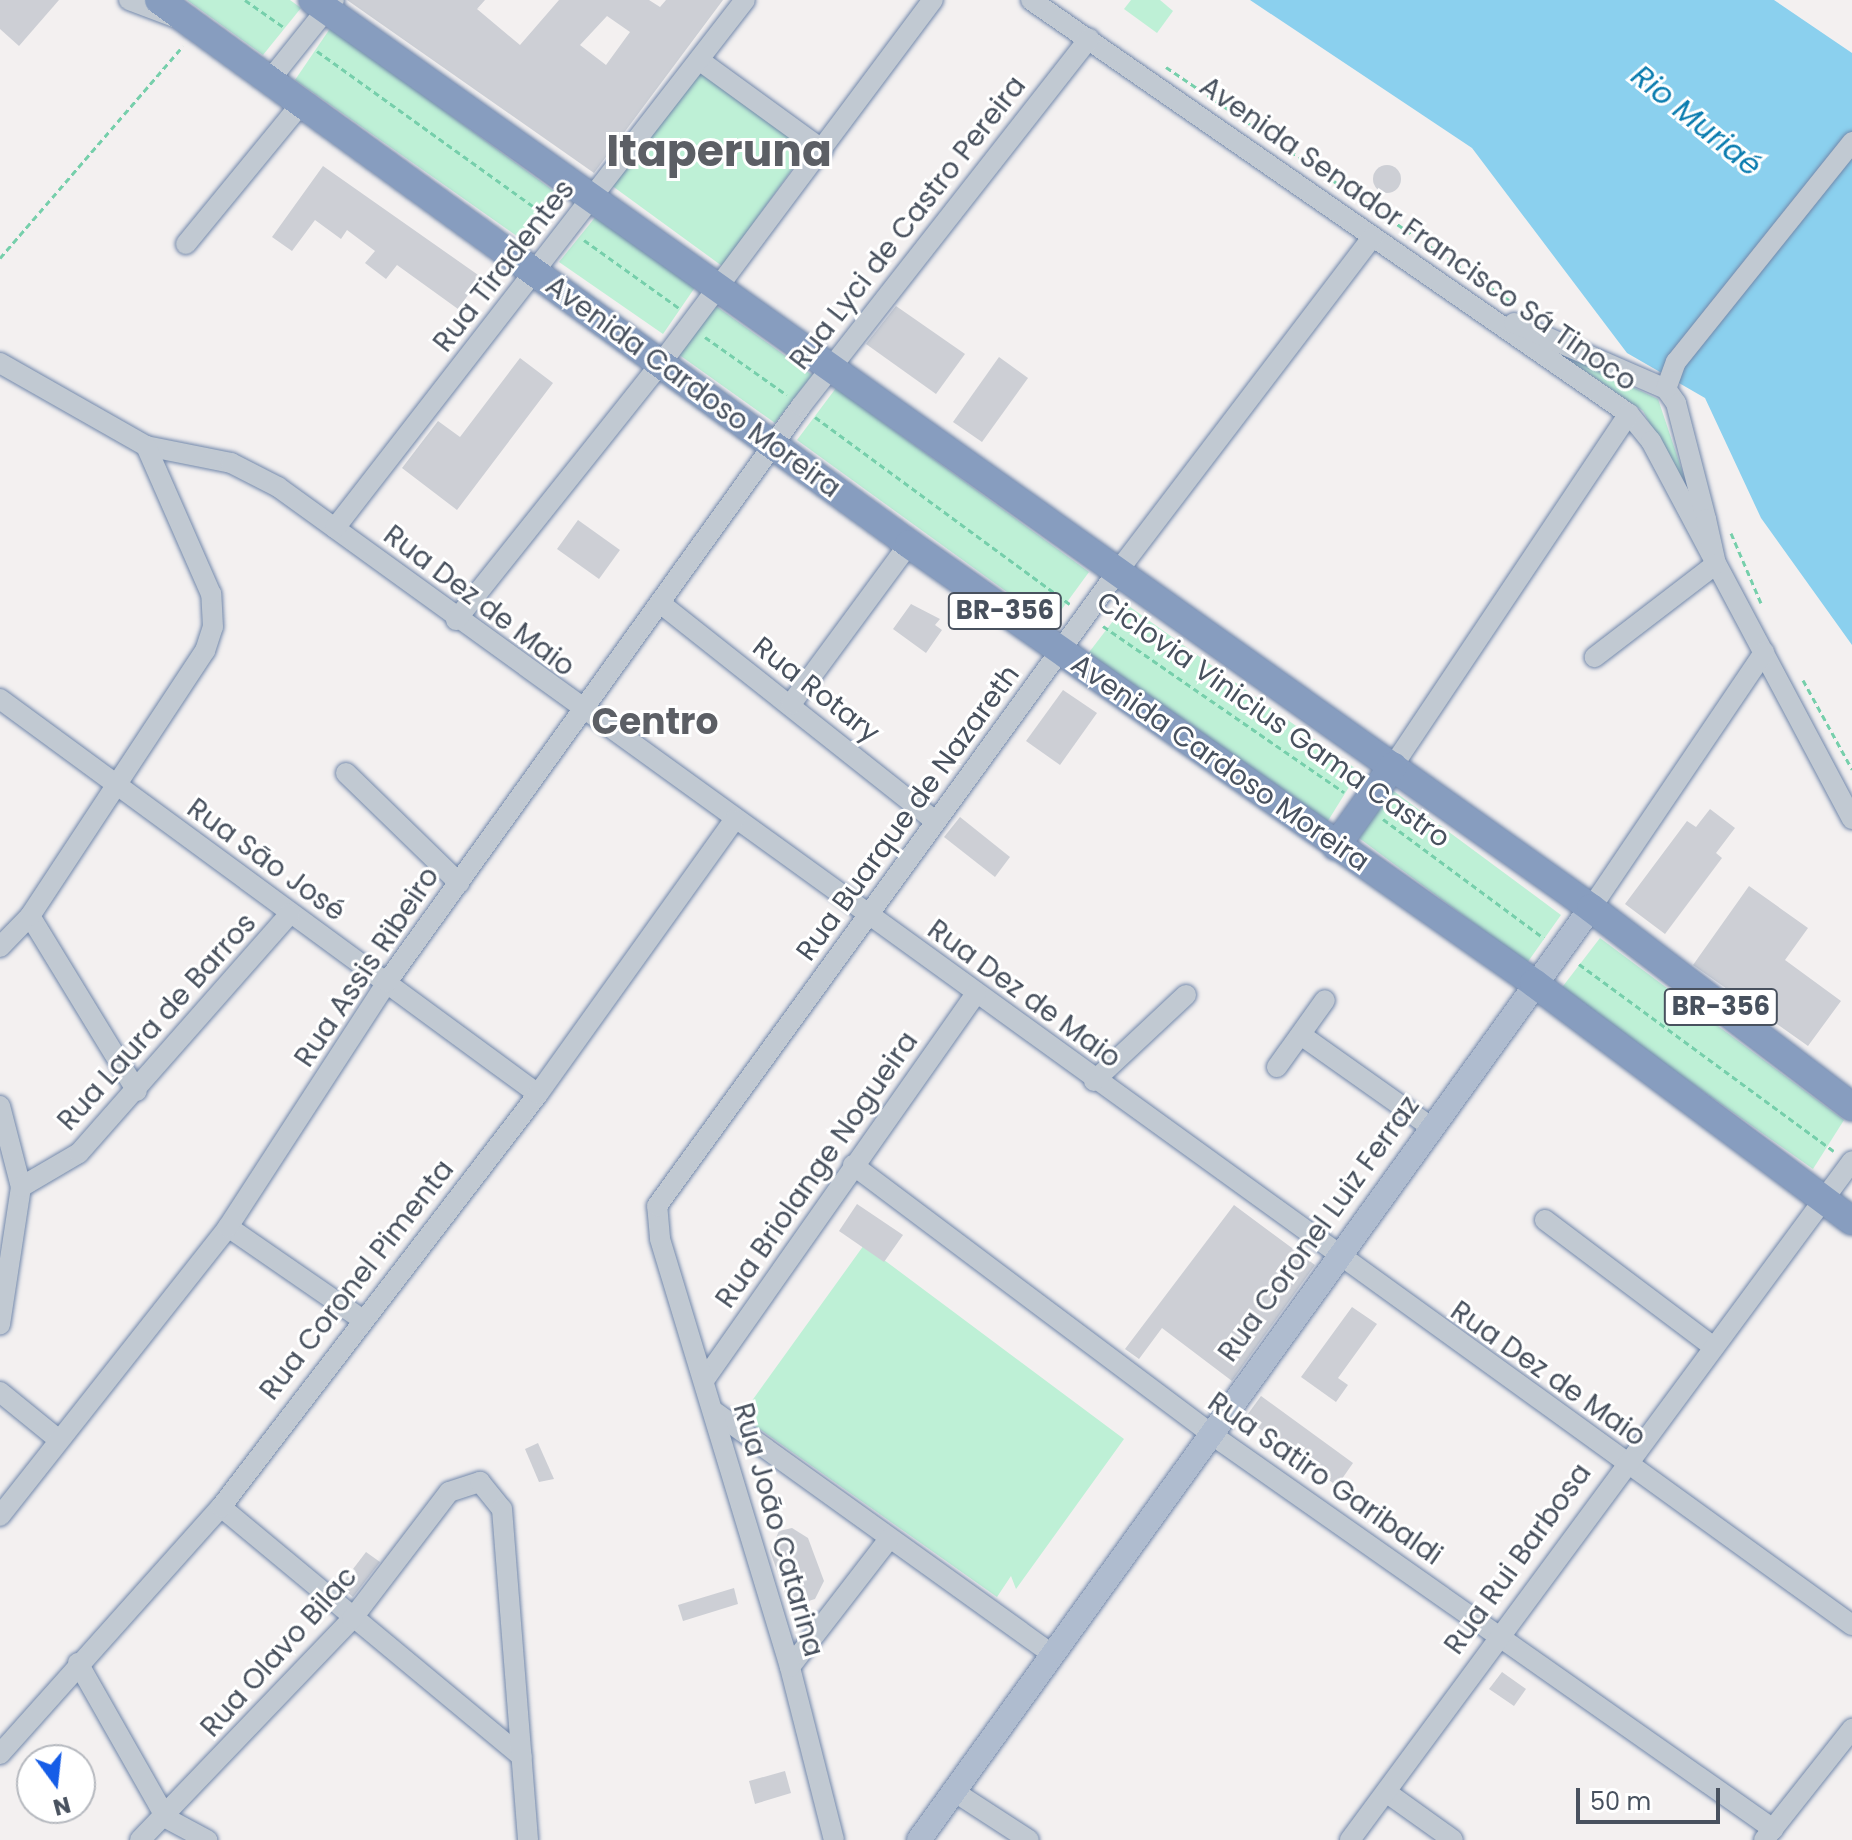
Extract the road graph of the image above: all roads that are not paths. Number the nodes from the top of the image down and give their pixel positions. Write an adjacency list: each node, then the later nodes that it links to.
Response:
1 (129, 0): 7 (street, Avenida Cardoso Moreira)
2 (159, 0): 7 (highway, Avenida Cardoso Moreira / BR-356)
3 (745, 0): 9 (street, Rua Tiradentes)
4 (933, 0): 13 (street)
5 (1031, 0): 8 (street, Avenida Senador Francisco Sá Tinoco)
6 (324, 3): 10 (street); 14 (highway, BR-356)
7 (198, 27): 10 (highway, Avenida Cardoso Moreira / BR-356)
8 (1089, 39): 15 (street, Avenida Senador Francisco Sá Tinoco); 22 (street, Rua Lyci de Castro Pereira)
9 (699, 60): 13 (street); 14 (street, Rua Tiradentes)
10 (269, 81): 11 (highway, Avenida Cardoso Moreira / BR-356)
11 (301, 104): 16 (street); 17 (highway, Avenida Cardoso Moreira / BR-356)
12 (1852, 142): 23 (street)
13 (823, 150): 18 (street)
14 (593, 198): 17 (street, Rua Tiradentes); 18 (highway, BR-356)
15 (1372, 238): 19 (street, Avenida Senador Francisco Sá Tinoco); 30 (street, Rua Buarque de Nazareth)
16 (186, 244)
17 (536, 273): 20 (highway, Avenida Cardoso Moreira / BR-356); 27 (street, Rua Tiradentes)
18 (717, 282): 20 (street); 22 (highway, BR-356)
19 (1491, 316): 23 (street); 24 (street, Avenida Senador Francisco Sá Tinoco)
20 (662, 362): 25 (highway, Avenida Cardoso Moreira / BR-356); 32 (street)
21 (0, 363): 26 (street, Rua Dez de Maio)
22 (832, 364): 25 (street, Rua Lyci de Castro Pereira); 30 (highway, BR-356)
23 (1666, 389): 29 (street)
24 (1629, 414): 29 (street, Avenida Senador Francisco Sá Tinoco); 39 (street)
25 (774, 444): 28 (highway, Avenida Cardoso Moreira / BR-356); 31 (street, Rua Assis Ribeiro)
26 (146, 446): 27 (street, Rua Dez de Maio); 41 (street)
27 (335, 528): 32 (street, Rua Dez de Maio)
28 (909, 544): 33 (highway, Avenida Cardoso Moreira / BR-356); 37 (street)
29 (1716, 564): 34 (street, Avenida Senador Francisco Sá Tinoco); 35 (street)
30 (1118, 571): 33 (street, Rua Buarque de Nazareth); 39 (highway, BR-356)
31 (660, 603): 37 (street, Rua Rotary); 38 (street, Rua Assis Ribeiro)
32 (456, 620): 38 (street, Rua Dez de Maio)
33 (1062, 651): 44 (street, Rua Buarque de Nazareth); 45 (highway, Avenida Cardoso Moreira / BR-356)
34 (1764, 652): 42 (street, Avenida Senador Francisco Sá Tinoco); 47 (street, Rua Coronel Luiz Ferraz)
35 (1595, 657)
36 (0, 699): 41 (street, Rua São José)
37 (791, 704): 44 (street, Rua Rotary)
38 (581, 712): 43 (street, Rua Dez de Maio); 46 (street, Rua Assis Ribeiro)
39 (1393, 766): 45 (highway); 47 (highway, BR-356)
40 (346, 773): 46 (street)
41 (117, 785): 48 (street, Rua São José); 50 (street)
42 (1852, 819)
43 (734, 820): 49 (street, Rua Dez de Maio); 61 (street, Rua Coronel Pimenta)
44 (936, 822): 49 (street, Rua Buarque de Nazareth)
45 (1336, 846): 53 (highway, Avenida Cardoso Moreira / BR-356)
46 (459, 883): 52 (street, Rua Assis Ribeiro)
47 (1591, 908): 53 (main road, Rua Coronel Luiz Ferraz); 63 (highway, BR-356)
48 (290, 914): 52 (street, Rua São José); 60 (street, Rua Laura de Barros)
49 (867, 914): 54 (street, Rua Dez de Maio); 72 (street, Rua Buarque de Nazareth)
50 (30, 916): 51 (street); 60 (street)
51 (2, 944)
52 (387, 982): 61 (street, Rua São José); 71 (street, Rua Assis Ribeiro)
53 (1534, 983): 64 (main road, Rua Coronel Luiz Ferraz); 68 (highway, Avenida Cardoso Moreira / BR-356)
54 (976, 994): 59 (street, Rua Dez de Maio); 66 (street, Rua Briolange Nogueira)
55 (1186, 995): 59 (street)
56 (1325, 1000): 57 (street)
57 (1301, 1035): 58 (street); 64 (street)
58 (1277, 1067)
59 (1094, 1081): 73 (street, Rua Dez de Maio)
60 (137, 1091): 67 (street, Rua Laura de Barros)
61 (538, 1094): 74 (street, Rua Coronel Pimenta)
62 (0, 1106): 67 (street)
63 (1852, 1107)
64 (1431, 1127): 73 (main road, Rua Coronel Luiz Ferraz)
65 (1851, 1162): 68 (street, Rua Rui Barbosa)
66 (853, 1165): 77 (street, Rua Briolange Nogueira); 80 (street, Rua Satiro Garibaldi)
67 (21, 1187): 75 (street)
68 (1823, 1199): 70 (highway, Avenida Cardoso Moreira / BR-356); 76 (street, Rua Rui Barbosa)
69 (1545, 1220): 76 (street)
70 (1852, 1221)
71 (228, 1227): 74 (street); 81 (street, Rua Assis Ribeiro)
72 (660, 1238): 77 (street, Rua João Catarina)
73 (1335, 1258): 80 (main road, Rua Coronel Luiz Ferraz); 82 (street, Rua Dez de Maio)
74 (360, 1318): 83 (street, Rua Coronel Pimenta)
75 (0, 1321)
76 (1712, 1346): 82 (street, Rua Rui Barbosa)
77 (705, 1379): 79 (street, Rua João Catarina)
78 (0, 1392): 81 (street)
79 (715, 1412): 85 (street); 91 (street, Rua João Catarina)
80 (1208, 1432): 88 (street, Rua Satiro Garibaldi); 89 (main road, Rua Coronel Luiz Ferraz)
81 (59, 1440): 84 (street, Rua Assis Ribeiro)
82 (1623, 1462): 87 (street, Rua Dez de Maio); 88 (street, Rua Rui Barbosa)
83 (221, 1507): 86 (street); 90 (street, Rua Coronel Pimenta)
84 (0, 1516)
85 (889, 1539): 89 (street); 91 (street)
86 (352, 1619): 94 (street); 94 (street, Rua Olavo Bilac); 97 (street, Rua Olavo Bilac)
87 (1852, 1625)
88 (1497, 1633): 96 (street, Rua Rui Barbosa); 98 (street, Rua Satiro Garibaldi)
89 (1051, 1653): 95 (main road, Rua Coronel Luiz Ferraz)
90 (78, 1663): 93 (street, Rua Coronel Pimenta); 97 (street)
91 (790, 1667): 102 (street, Rua João Catarina)
92 (1852, 1729): 98 (street)
93 (0, 1754)
94 (522, 1757): 101 (street)
95 (955, 1792): 103 (main road, Rua Coronel Luiz Ferraz); 104 (street)
96 (1386, 1792): 105 (street, Rua Rui Barbosa); 106 (street)
97 (166, 1818): 99 (street, Rua Olavo Bilac); 100 (street)
98 (1768, 1834)
99 (140, 1840)
100 (207, 1840)
101 (528, 1840)
102 (834, 1840)
103 (919, 1840)
104 (1029, 1840)
105 (1350, 1840)
106 (1453, 1840)

